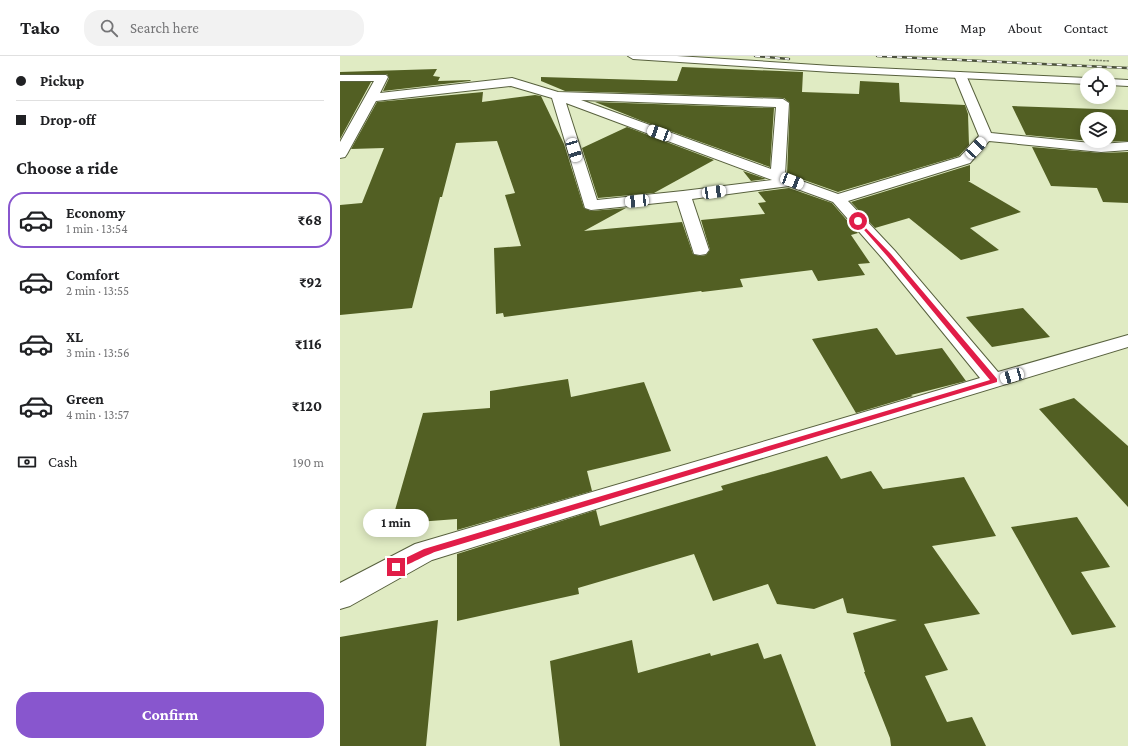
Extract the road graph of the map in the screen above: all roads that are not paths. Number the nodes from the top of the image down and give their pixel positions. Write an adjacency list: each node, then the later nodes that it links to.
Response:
1 (633, 56): 2 (lane)
2 (960, 75): 4 (lane); 9 (street)
3 (340, 78): 8 (street)
4 (1080, 81)
5 (1116, 82): 6 (lane)
6 (1128, 83)
7 (557, 96): 8 (street); 12 (street); 12 (street); 13 (street)
8 (372, 98): 11 (street)
9 (986, 137): 10 (street); 14 (street)
10 (1128, 146)
11 (340, 154)
12 (785, 179): 13 (street); 14 (street)
13 (683, 196): 15 (street)
14 (838, 199): 17 (street)
15 (700, 250)
16 (1128, 341): 17 (street)
17 (994, 381): 18 (street)
18 (340, 596)

